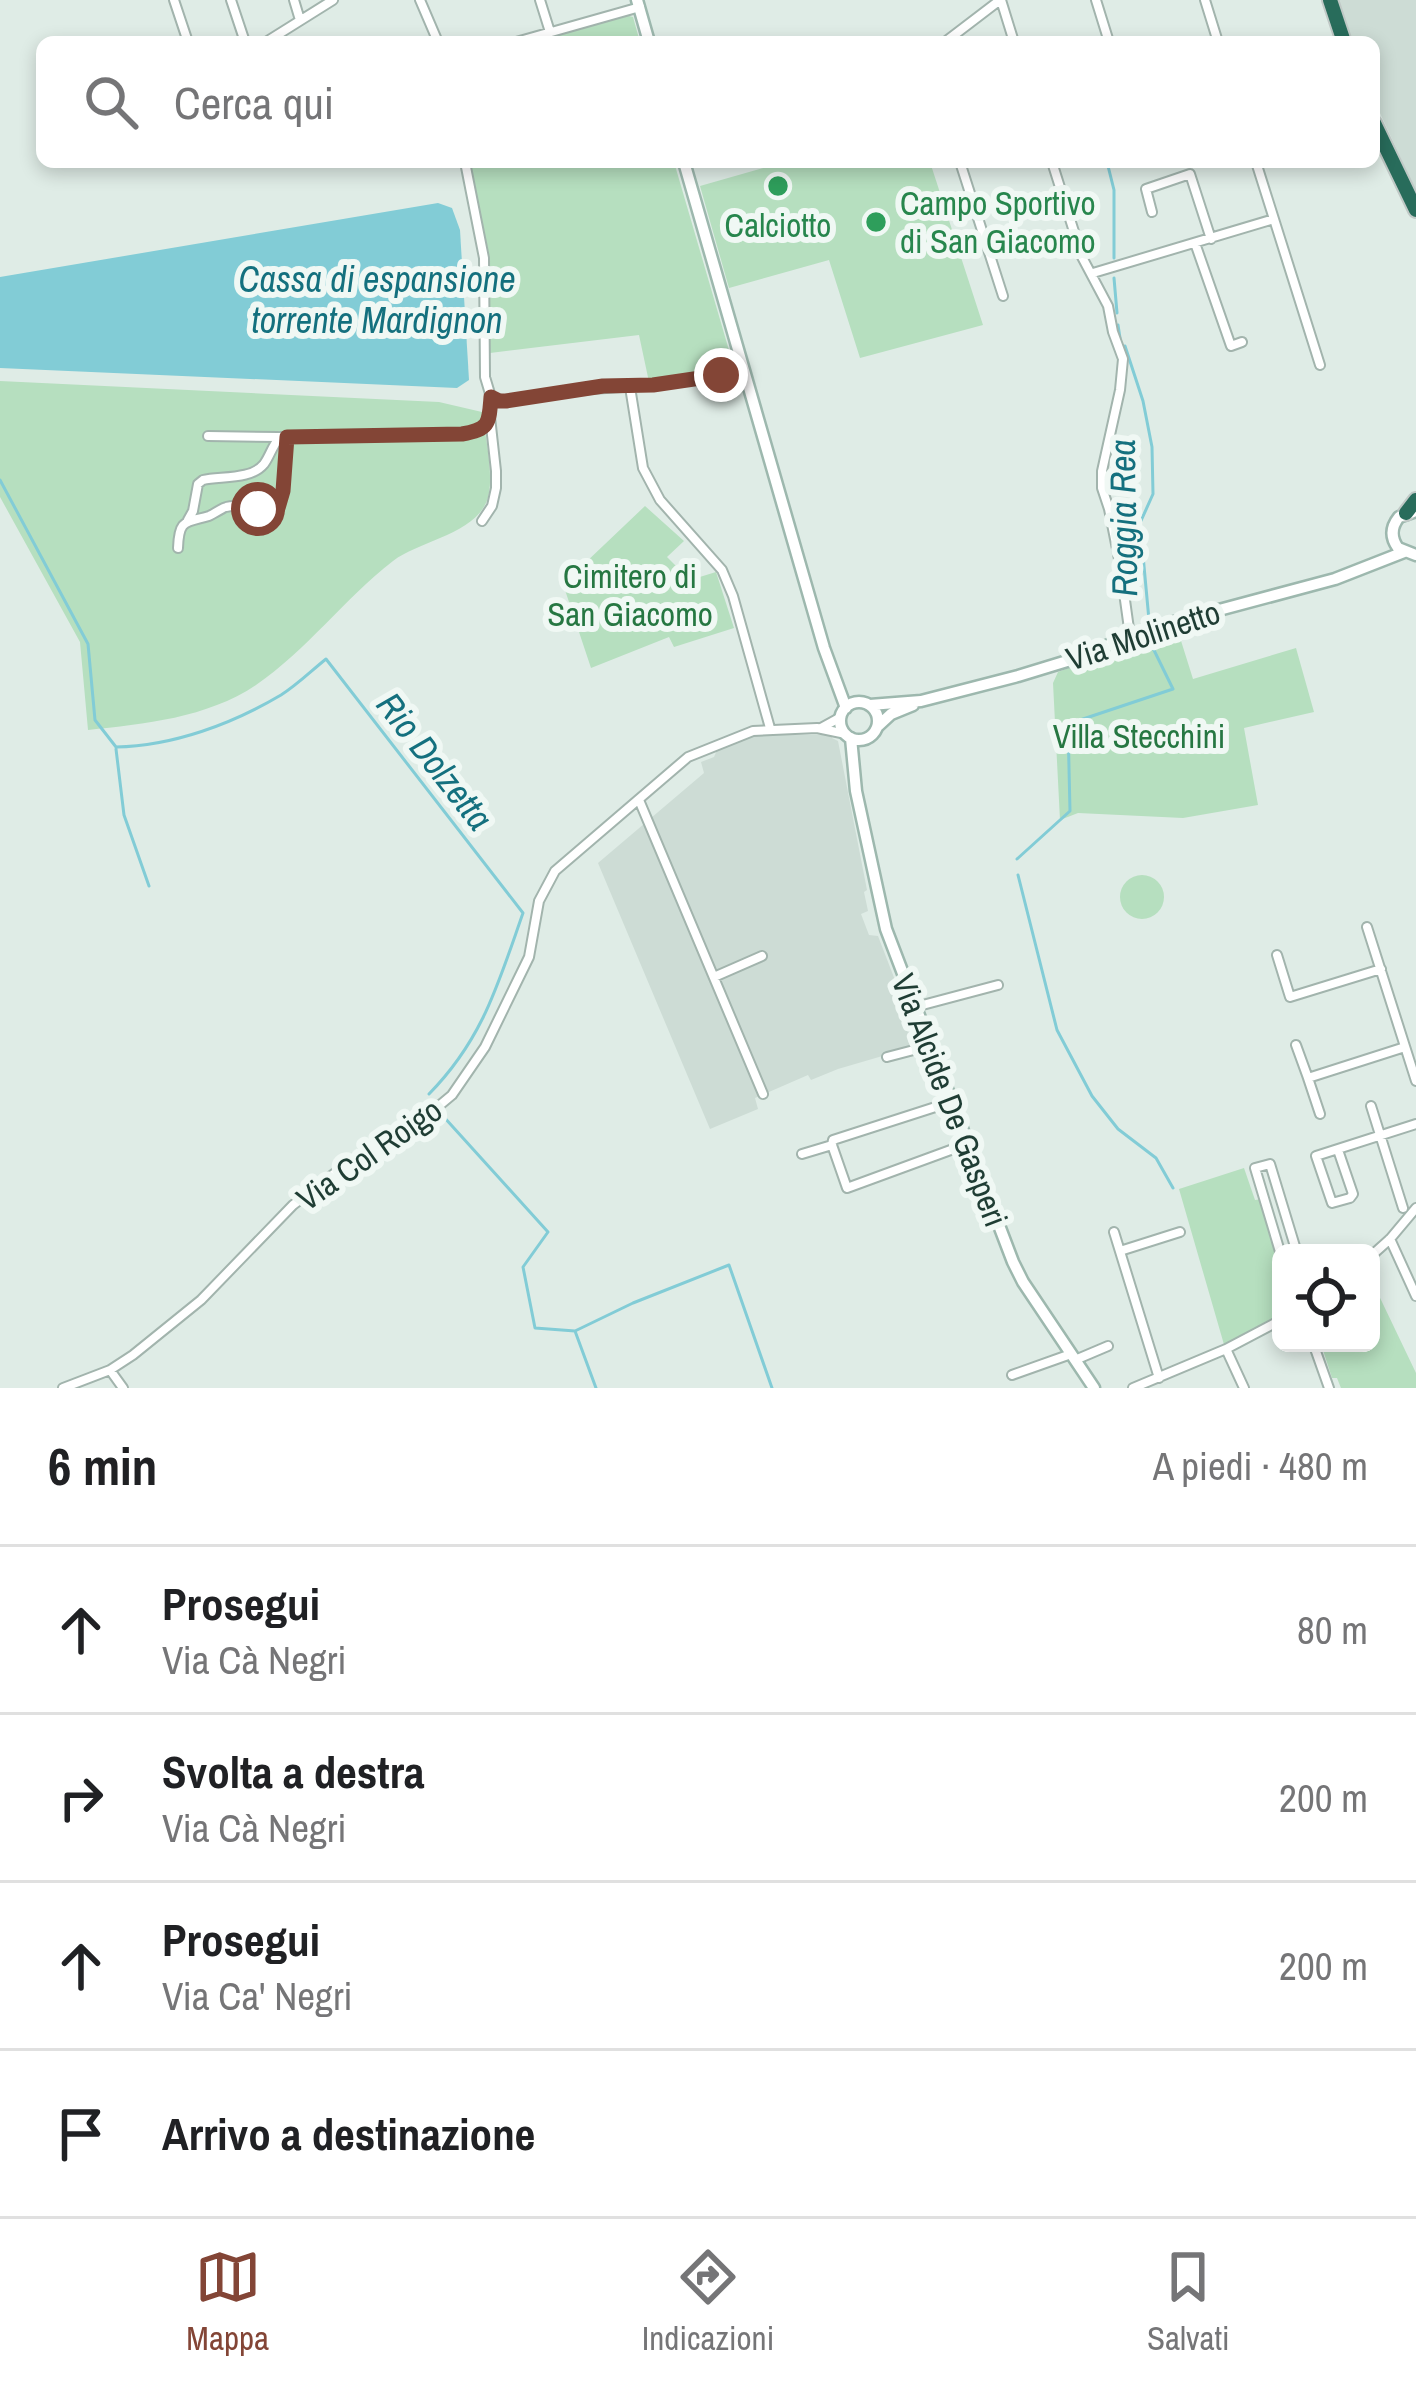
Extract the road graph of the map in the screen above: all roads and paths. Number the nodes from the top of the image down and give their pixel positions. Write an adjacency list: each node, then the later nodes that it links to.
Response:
1 (174, 0): 14 (street)
2 (231, 0): 15 (street)
3 (294, 0): 12 (street)
4 (333, 0): 12 (street)
5 (420, 0): 17 (street)
6 (541, 0): 13 (street)
7 (1000, 0): 20 (street); 21 (street)
8 (1096, 0): 22 (street)
9 (1205, 0): 23 (street)
10 (1325, 0): 24 (highway)
11 (639, 4): 13 (street); 19 (main road)
12 (301, 20): 16 (street)
13 (550, 32): 18 (street)
14 (186, 36)
15 (243, 36)
16 (276, 36)
17 (435, 36)
18 (536, 36)
19 (648, 36)
20 (954, 36)
21 (1012, 36)
22 (1107, 36)
23 (1216, 36)
24 (1337, 36)
25 (1380, 135): 32 (highway)
26 (1380, 154): 35 (highway)
27 (466, 168): 44 (street)
28 (686, 168): 42 (main road)
29 (962, 168): 39 (street)
30 (1054, 168): 38 (street)
31 (1258, 168): 34 (street)
32 (1416, 210)
33 (1152, 212): 36 (street)
34 (1274, 219): 36 (street); 41 (street)
35 (1416, 228)
36 (1210, 238): 37 (street)
37 (1195, 244): 38 (street); 40 (street)
38 (1093, 273): 56 (street)
39 (1003, 296)
40 (1242, 342)
41 (1320, 365)
42 (744, 371): 43 (street); 57 (main road)
43 (630, 387): 44 (street); 62 (street)
44 (491, 397): 45 (street)
45 (490, 417): 47 (street); 50 (street)
46 (208, 436): 47 (street)
47 (284, 437): 51 (street); 51 (street)
48 (1416, 500): 49 (highway)
49 (1411, 512): 52 (main road)
50 (482, 521)
51 (188, 522): 53 (street)
52 (1393, 537): 54 (main road, Via Molinetto); 55 (main road)
53 (178, 548)
54 (1410, 554): 55 (main road, Via Molinetto)
55 (1365, 568): 56 (main road, Via Molinetto)
56 (1130, 636): 58 (main road, Via Molinetto)
57 (826, 655): 59 (main road); 60 (main road)
58 (921, 700): 59 (main road, Via Molinetto); 61 (main road, Via Molinetto)
59 (866, 704): 60 (main road); 61 (main road)
60 (843, 713): 63 (street, Via Col Roigo); 64 (main road)
61 (878, 726): 65 (main road)
62 (770, 728): 63 (street, Via Col Roigo); 67 (street, Via Col Roigo)
63 (820, 728): 64 (street, Via Col Roigo)
64 (848, 736): 65 (main road); 66 (main road, Via Alcide De Gasperi)
65 (868, 738): 66 (main road, Via Alcide De Gasperi)
66 (856, 791): 74 (main road, Via Alcide De Gasperi)
67 (639, 800): 72 (street); 106 (street, Via Col Roigo)
68 (1367, 927): 71 (street)
69 (1277, 955): 71 (street)
70 (761, 956): 72 (street)
71 (1381, 969): 77 (street)
72 (714, 977): 81 (street)
73 (998, 985): 74 (street)
74 (914, 1007): 76 (main road, Via Alcide De Gasperi)
75 (1296, 1045): 79 (street)
76 (928, 1046): 78 (street); 82 (main road, Via Alcide De Gasperi)
77 (1405, 1047): 79 (street); 80 (street)
78 (887, 1058)
79 (1308, 1078): 84 (street)
80 (1416, 1081)
81 (763, 1094)
82 (951, 1102): 87 (main road, Via Alcide De Gasperi); 88 (street)
83 (1371, 1106): 86 (street)
84 (1320, 1114)
85 (1416, 1124): 86 (street)
86 (1380, 1136): 89 (street); 91 (street)
87 (967, 1144): 88 (street); 105 (main road, Via Alcide De Gasperi)
88 (832, 1145): 90 (street)
89 (1338, 1150): 89 (street)
90 (802, 1154)
91 (1402, 1208)
92 (1416, 1208): 95 (street)
93 (1114, 1232): 99 (street)
94 (1180, 1232): 99 (street)
95 (1390, 1239): 98 (street); 100 (street)
96 (1278, 1244): 97 (street)
97 (1294, 1244)
98 (1380, 1248)
99 (1120, 1251): 108 (street)
100 (1416, 1296)
101 (1272, 1324): 103 (street)
102 (1108, 1346): 105 (street)
103 (1226, 1349): 108 (street); 113 (street)
104 (1316, 1352): 114 (street)
105 (1073, 1357): 107 (street); 111 (main road, Via Alcide De Gasperi)
106 (110, 1370): 109 (street, Via Col Roigo); 110 (street)
107 (1012, 1375)
108 (1156, 1382): 112 (street)
109 (62, 1388)
110 (123, 1388)
111 (1094, 1388)
112 (1133, 1388)
113 (1244, 1388)
114 (1329, 1388)

